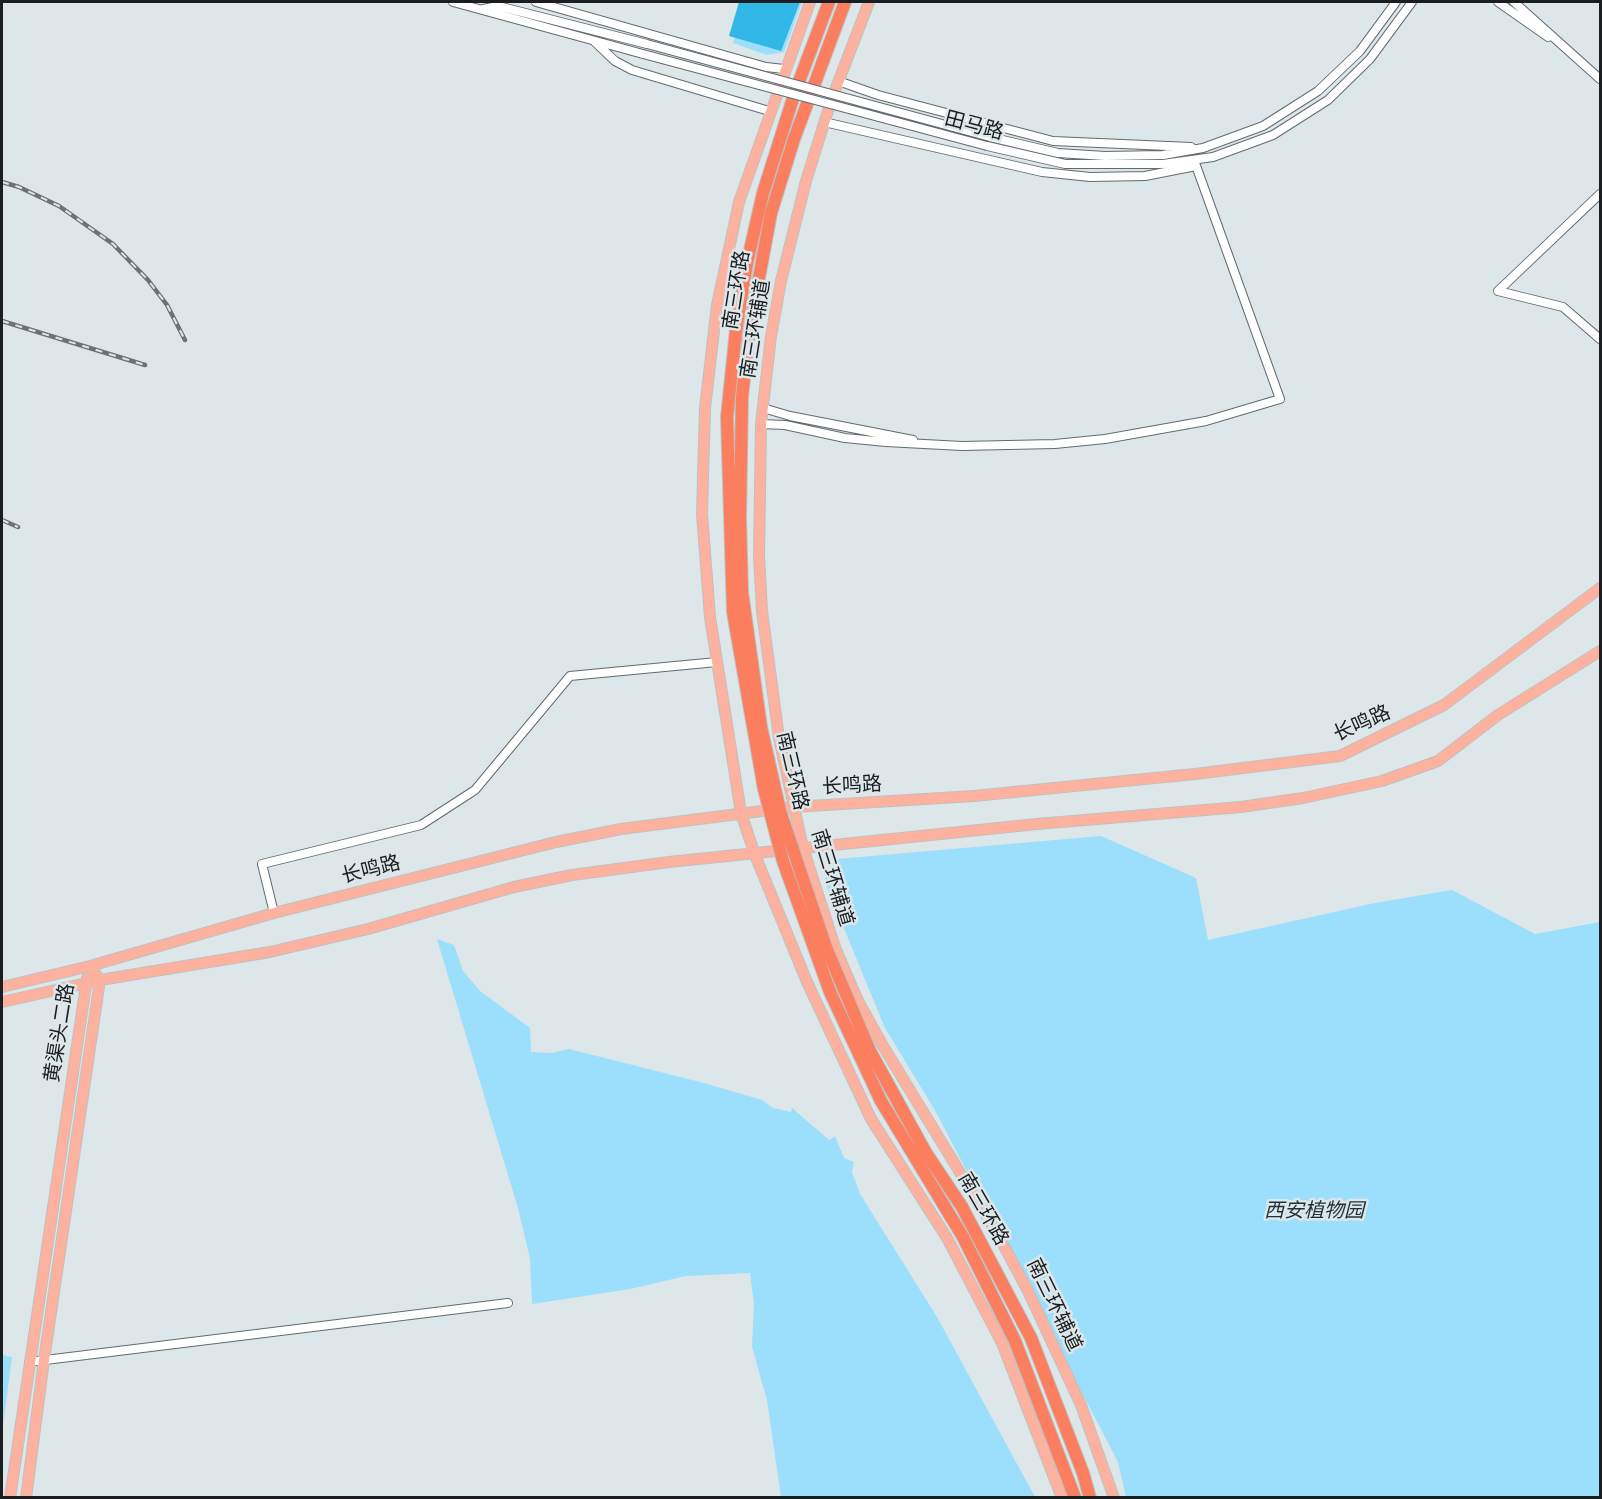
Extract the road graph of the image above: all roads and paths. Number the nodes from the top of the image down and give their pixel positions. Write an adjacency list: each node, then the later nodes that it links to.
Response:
1 (453, 2): 12 (street, 田马路)
2 (536, 2): 15 (street)
3 (810, 2): 15 (main road, 南三环辅道)
4 (829, 2): 47 (highway, 南三环路, bridge)
5 (845, 2): 48 (highway, 南三环路, bridge)
6 (869, 2): 17 (main road, 南三环辅道)
7 (1396, 2): 21 (street, 田马路)
8 (1412, 2): 22 (street, 田马路)
9 (1498, 2): 14 (street)
10 (1514, 2): 14 (street)
11 (501, 4): 12 (street, 田马路); 20 (street, 田马路, bridge)
12 (482, 9): 13 (street, 田马路)
13 (595, 42): 18 (street); 20 (street, 田马路, bridge)
14 (1573, 55): 16 (street)
15 (784, 69): 18 (main road, 南三环辅道)
16 (1600, 79)
17 (838, 81): 19 (main road, 南三环辅道); 21 (street)
18 (770, 111): 30 (main road, 南三环辅道)
19 (824, 122): 22 (street); 25 (main road, 南三环辅道)
20 (989, 141): 21 (street, 田马路); 22 (street, 田马路)
21 (1203, 148)
22 (1195, 163): 27 (street)
23 (1600, 194): 24 (street)
24 (1600, 337)
25 (763, 408): 26 (main road, 南三环辅道); 27 (street)
26 (761, 424): 27 (street); 31 (main road, 南三环辅道)
27 (928, 443)
28 (1600, 588): 31 (main road, 长鸣路)
29 (1600, 651): 33 (main road)
30 (717, 662): 32 (main road, 南三环辅道); 35 (street)
31 (793, 807): 32 (main road, 长鸣路); 33 (main road, 南三环辅道)
32 (741, 813): 34 (main road, 南三环辅道); 35 (main road, 长鸣路)
33 (803, 848): 34 (main road); 49 (main road, 南三环辅道)
34 (755, 855): 37 (main road); 46 (main road, 南三环辅道)
35 (274, 913): 36 (main road, 长鸣路)
36 (90, 966): 37 (main road, 黄渠头二路); 38 (main road, 黄渠头二路); 39 (main road, 长鸣路)
37 (100, 980): 38 (main road); 42 (main road, 黄渠头二路)
38 (85, 983): 40 (main road); 43 (main road, 黄渠头二路)
39 (2, 987)
40 (2, 1002)
41 (507, 1303): 42 (street)
42 (44, 1360): 43 (street); 45 (main road, 黄渠头二路)
43 (29, 1362): 44 (main road, 黄渠头二路)
44 (10, 1497)
45 (26, 1497)
46 (1062, 1497)
47 (1075, 1497)
48 (1090, 1497)
49 (1114, 1497)

